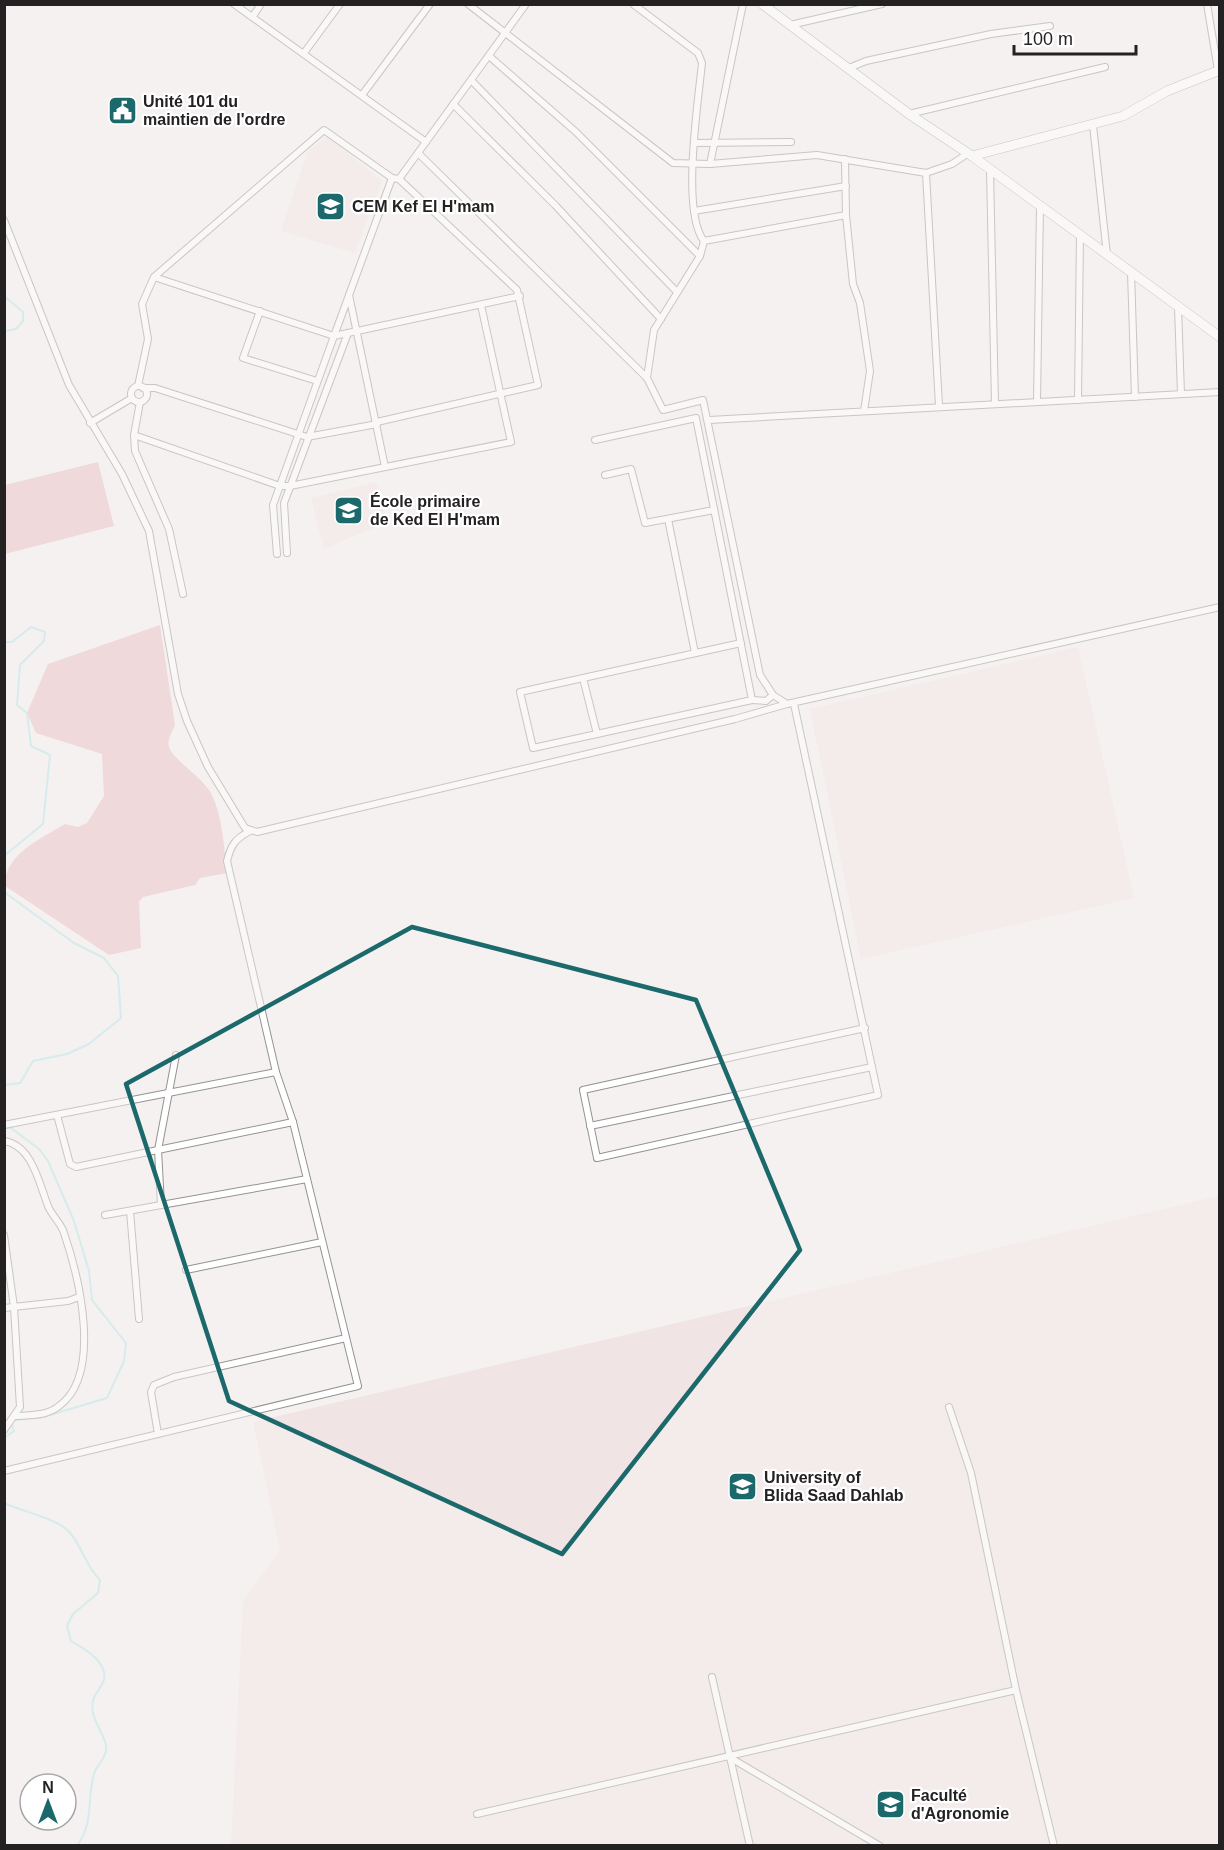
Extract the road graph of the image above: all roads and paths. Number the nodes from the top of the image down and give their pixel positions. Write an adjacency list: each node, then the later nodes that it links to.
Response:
1 (234, 4): 12 (street)
2 (261, 4): 12 (street)
3 (340, 4): 16 (street)
4 (430, 4): 22 (street)
5 (468, 4): 15 (street)
6 (526, 4): 15 (street)
7 (633, 4): 28 (street)
8 (743, 4): 29 (street)
9 (762, 4): 13 (street)
10 (882, 4): 13 (street)
11 (1206, 4): 20 (street)
12 (253, 16): 16 (street)
13 (790, 25): 19 (street)
14 (1050, 26): 19 (street)
15 (506, 33): 17 (street); 34 (street)
16 (304, 53): 22 (street)
17 (489, 56): 21 (street); 47 (street)
18 (1105, 67): 24 (street)
19 (849, 68): 24 (street)
20 (1219, 70): 25 (street)
21 (471, 80): 23 (street); 50 (street)
22 (362, 95): 26 (street)
23 (453, 105): 26 (street); 56 (street)
24 (909, 114): 31 (street)
25 (1093, 124): 31 (street); 46 (street)
26 (426, 142): 30 (street)
27 (791, 142): 29 (street)
28 (695, 143): 29 (street); 34 (street)
29 (714, 143): 33 (street)
30 (418, 153): 38 (street); 61 (street)
31 (969, 155): 35 (street); 36 (street)
32 (845, 159): 33 (street); 36 (street); 39 (street)
33 (710, 164): 34 (street)
34 (693, 165): 41 (street)
35 (990, 170): 40 (street); 72 (street)
36 (926, 173): 73 (street)
37 (392, 178): 38 (street); 49 (street); 51 (street)
38 (399, 178): 52 (street)
39 (846, 186): 41 (street); 42 (street)
40 (1040, 205): 44 (street); 71 (street)
41 (694, 211): 45 (street)
42 (846, 215): 45 (street); 74 (street)
43 (4, 220): 76 (street)
44 (1080, 235): 46 (street); 69 (street)
45 (704, 241): 47 (street)
46 (1107, 255): 48 (street)
47 (700, 256): 50 (street)
48 (1131, 272): 54 (street); 67 (street)
49 (154, 277): 55 (street); 63 (street)
50 (677, 292): 56 (street)
51 (349, 294): 57 (street); 59 (street)
52 (520, 296): 53 (street); 65 (street)
53 (481, 304): 57 (street); 65 (street)
54 (1178, 307): 60 (street); 66 (street)
55 (260, 311): 59 (street); 62 (street)
56 (661, 319): 61 (street)
57 (357, 331): 58 (street); 77 (street)
58 (348, 333): 59 (street); 80 (street)
59 (334, 336): 62 (street)
60 (1220, 337)
61 (647, 378): 75 (street)
62 (317, 381): 79 (street)
63 (141, 387): 68 (street); 70 (street); 79 (street)
64 (1220, 392): 66 (street)
65 (501, 394): 77 (street); 82 (street)
66 (1181, 394): 67 (street)
67 (1135, 397): 69 (street)
68 (132, 398): 70 (street); 76 (street)
69 (1078, 400): 71 (street)
70 (140, 402): 78 (street)
71 (1037, 402): 72 (street)
72 (995, 404): 73 (street)
73 (939, 406): 74 (street)
74 (864, 411): 75 (street)
75 (708, 420): 95 (street)
76 (90, 423): 102 (street)
77 (377, 423): 80 (street); 82 (street)
78 (134, 435): 84 (street); 90 (street)
79 (298, 435): 80 (street); 84 (street)
80 (308, 436): 85 (street)
81 (596, 440): 86 (street)
82 (386, 467): 85 (street)
83 (605, 475): 87 (street)
84 (280, 486): 85 (street); 89 (street)
85 (290, 486): 88 (street)
86 (714, 510): 87 (street); 92 (street)
87 (668, 519): 93 (street)
88 (287, 553)
89 (277, 554)
90 (183, 594)
91 (1220, 607): 99 (street)
92 (741, 643): 93 (street); 96 (street)
93 (695, 653): 94 (street)
94 (584, 678): 101 (street); 101 (street)
95 (773, 696): 97 (street); 98 (street)
96 (752, 700): 97 (street); 101 (street)
97 (766, 701): 100 (street)
98 (787, 704): 99 (street); 100 (street)
99 (794, 704): 103 (street)
100 (766, 709): 102 (street)
101 (597, 734)
102 (250, 831): 106 (street)
103 (865, 1028): 105 (street); 111 (street)
104 (176, 1055): 107 (street)
105 (872, 1067): 111 (street); 111 (street)
106 (276, 1072): 107 (street); 109 (street)
107 (170, 1093): 108 (street); 113 (street)
108 (57, 1115): 110 (street); 113 (street)
109 (293, 1122): 113 (street); 114 (street)
110 (4, 1125)
111 (590, 1126)
112 (4, 1141): 121 (street)
113 (158, 1150): 115 (street)
114 (307, 1179): 115 (street); 119 (street)
115 (161, 1205): 116 (street)
116 (130, 1211): 117 (street); 124 (street)
117 (105, 1215)
118 (4, 1235): 122 (street)
119 (322, 1242): 120 (street); 125 (street)
120 (186, 1270)
121 (79, 1297): 122 (street); 127 (street)
122 (14, 1307): 123 (street); 127 (street)
123 (4, 1308)
124 (139, 1319)
125 (346, 1338): 129 (street); 129 (street)
126 (949, 1407): 132 (street)
127 (16, 1416): 128 (street)
128 (4, 1430)
129 (158, 1434): 130 (street)
130 (4, 1471)
131 (712, 1677): 133 (street)
132 (1016, 1690): 133 (street); 137 (street)
133 (729, 1757): 134 (street); 135 (street); 136 (street)
134 (477, 1814)
135 (750, 1845)
136 (880, 1845)
137 (1054, 1845)

